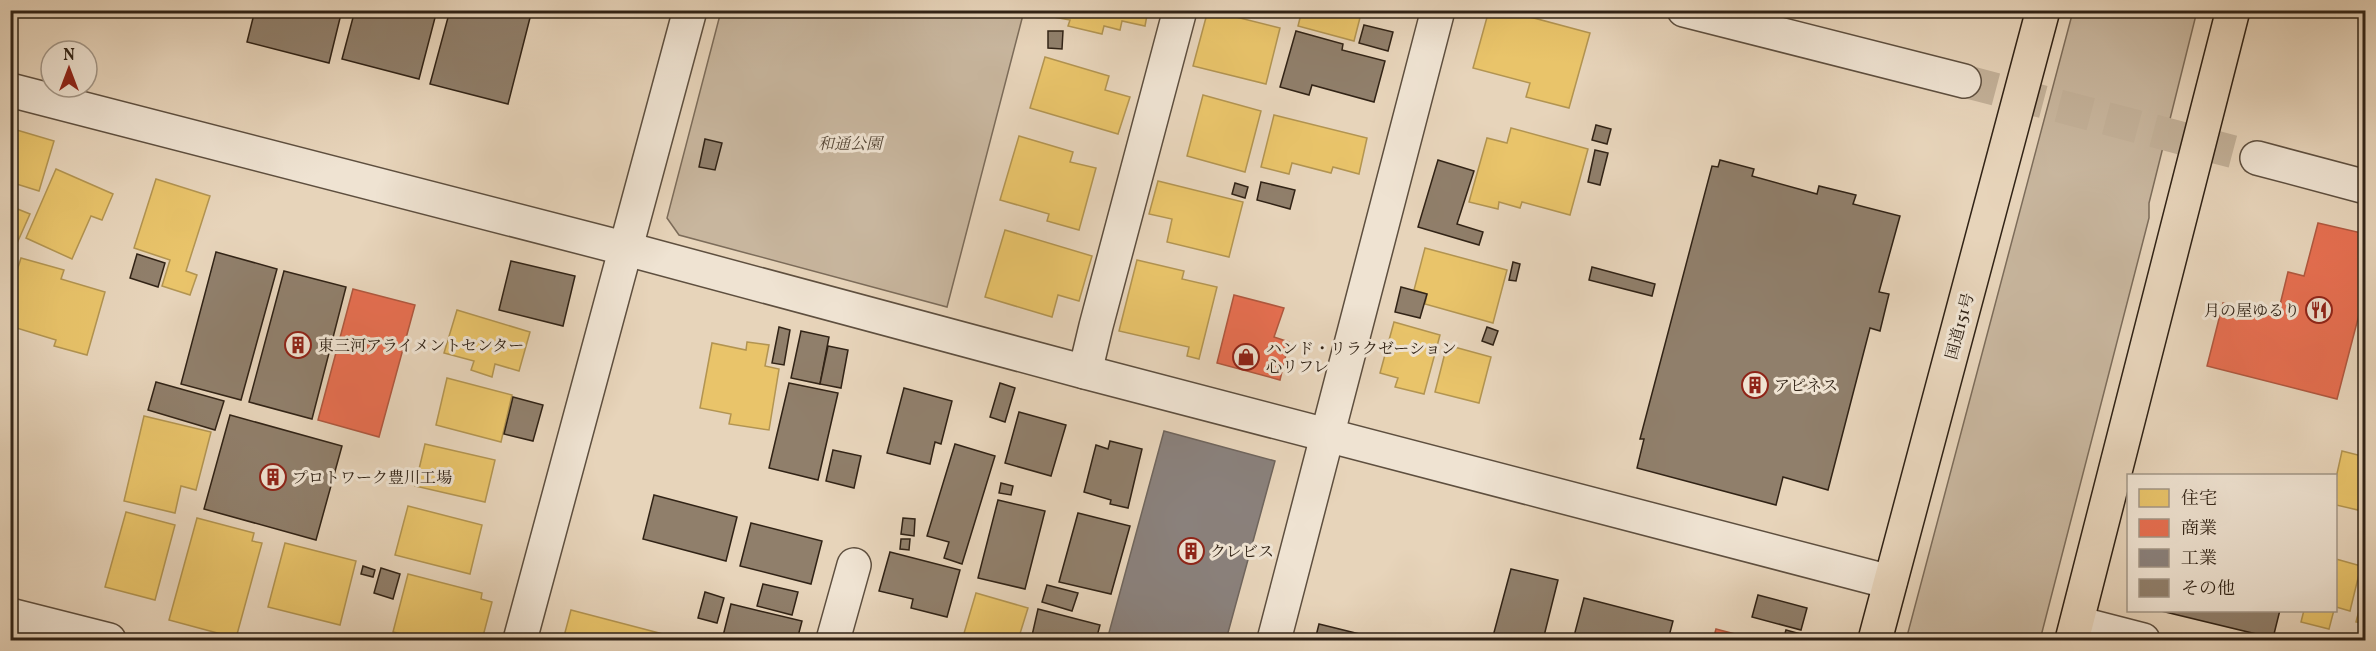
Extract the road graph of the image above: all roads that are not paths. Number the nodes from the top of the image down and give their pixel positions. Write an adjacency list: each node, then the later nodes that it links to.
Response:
1 (690, 10): 11 (street)
2 (1180, 10): 12 (street)
3 (1438, 10): 13 (street)
4 (1684, 10): 7 (street)
5 (2043, 10): 15 (highway, 国道151号)
6 (2233, 10): 17 (highway)
7 (1964, 81)
8 (10, 90): 11 (street)
9 (2257, 158): 10 (street)
10 (2366, 187)
11 (627, 249): 12 (street); 19 (street)
12 (1085, 372): 13 (street)
13 (1327, 435): 15 (street); 21 (street)
14 (854, 565): 20 (street)
15 (1890, 582): 22 (highway, 国道151号)
16 (10, 615): 18 (street)
17 (2075, 632): 23 (street)
18 (109, 640)
19 (520, 640)
20 (832, 640)
21 (1274, 640)
22 (1875, 640)
23 (2143, 640)

